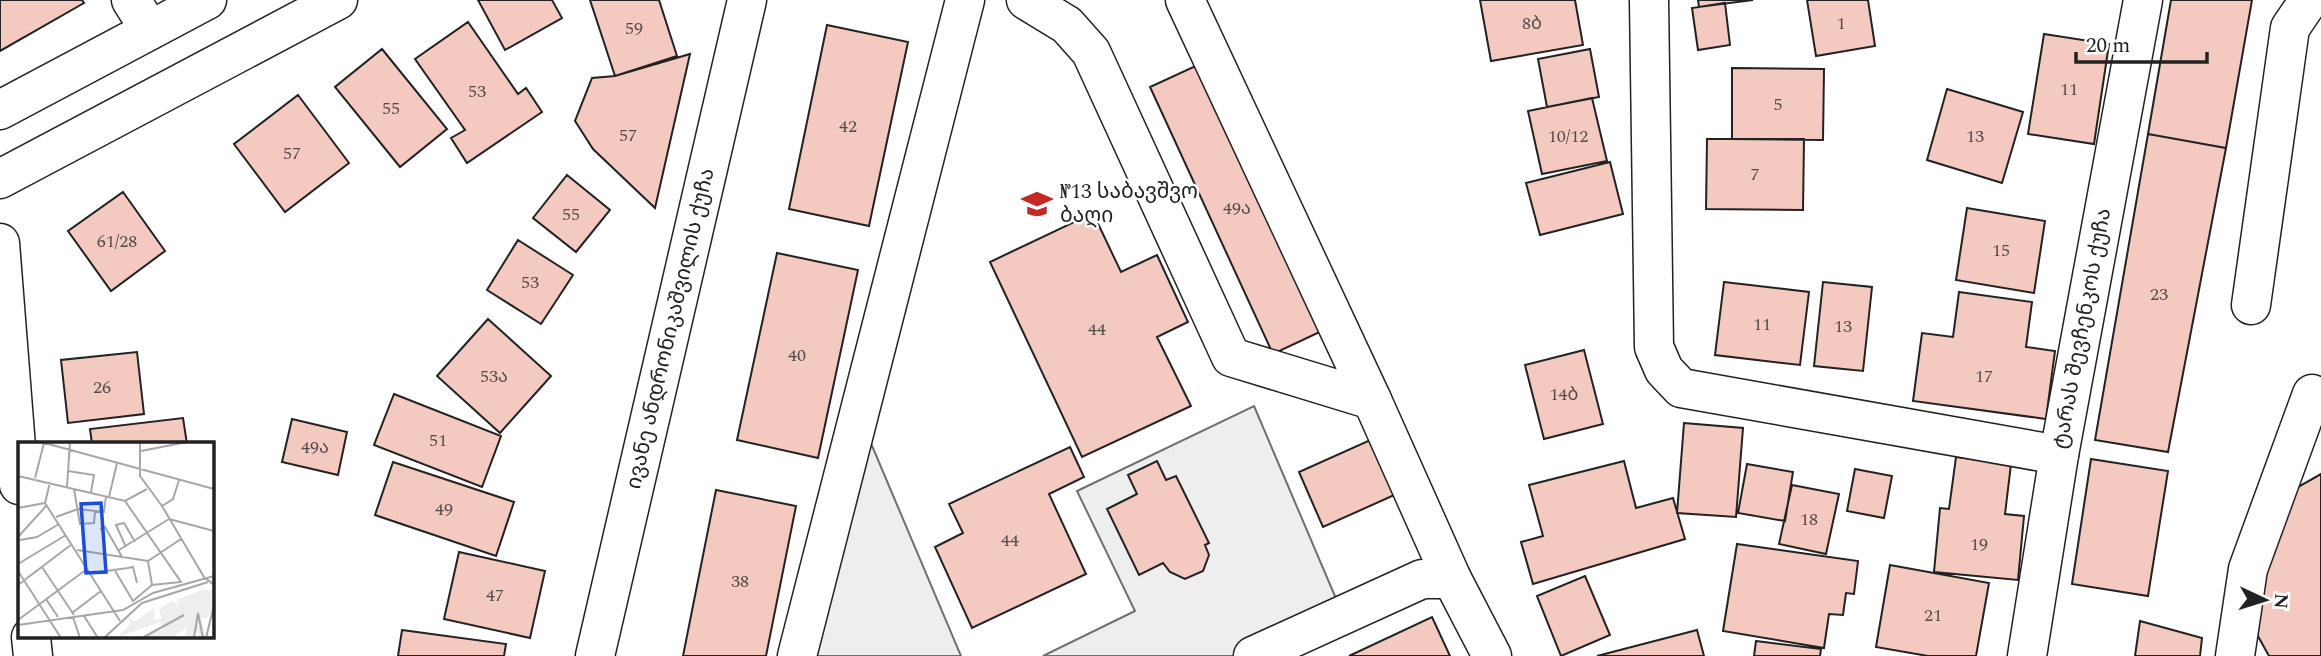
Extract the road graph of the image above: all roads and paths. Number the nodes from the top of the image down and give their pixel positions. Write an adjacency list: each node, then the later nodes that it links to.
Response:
1 (207, 0): 10 (street)
2 (338, 0): 12 (street)
3 (747, 0): 22 (street, ივანე ანდრონიკაშვილის ქუჩა)
4 (965, 0): 23 (street)
5 (1185, 0): 16 (street)
6 (1649, 0): 17 (street)
7 (2143, 0): 17 (street, ტარას შევჩენკოს ქუჩა)
8 (2309, 0): 14 (street)
9 (1029, 1): 16 (street)
10 (141, 15): 11 (street)
11 (0, 110)
12 (0, 179)
13 (0, 243): 18 (street)
14 (2251, 305)
15 (2312, 394): 27 (street)
16 (1372, 400): 19 (street)
17 (2059, 455): 26 (street, ტარას შევჩენკოს ქუჩა)
18 (18, 472)
19 (1452, 579): 24 (street); 25 (street)
20 (31, 638): 21 (street)
21 (33, 656)
22 (595, 656)
23 (797, 656)
24 (1253, 656)
25 (1492, 656)
26 (2027, 656)
27 (2235, 656)

